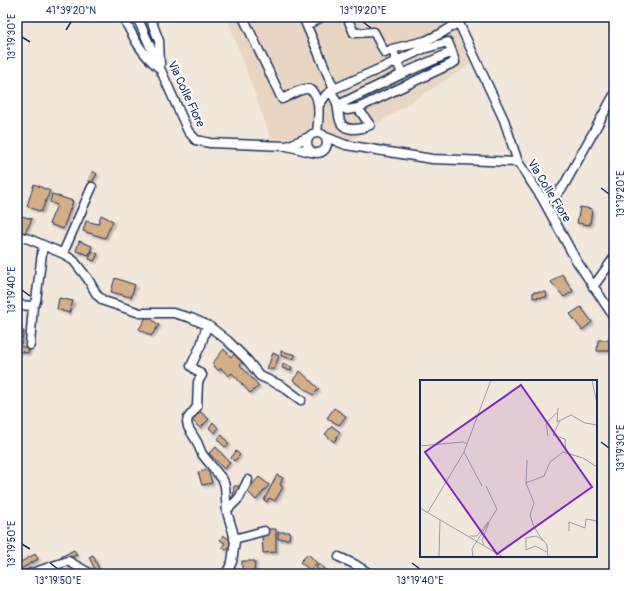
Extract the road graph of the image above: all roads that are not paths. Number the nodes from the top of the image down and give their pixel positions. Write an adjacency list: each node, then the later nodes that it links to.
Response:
1 (123, 17): 12 (street)
2 (137, 17): 12 (street, Via Colle Fiore)
3 (150, 17): 12 (street)
4 (244, 17): 16 (street)
5 (322, 17): 8 (street)
6 (347, 17): 9 (street)
7 (458, 19): 9 (street); 26 (street)
8 (305, 21): 14 (street)
9 (388, 51): 11 (street)
10 (452, 52): 11 (street); 13 (street); 18 (street)
11 (397, 60): 13 (street); 14 (street)
12 (160, 69): 23 (street, Via Colle Fiore)
13 (402, 74): 17 (street)
14 (332, 91): 16 (street); 17 (street)
15 (614, 95): 28 (street)
16 (319, 105): 19 (street)
17 (338, 105): 18 (street); 18 (street)
18 (358, 108)
19 (317, 133): 20 (street); 21 (street)
20 (326, 137): 22 (street, Via Colle Fiore); 24 (street)
21 (309, 138): 23 (street, Via Colle Fiore); 25 (street)
22 (346, 145): 24 (street, Via Colle Fiore); 26 (street, Via Colle Fiore)
23 (287, 146): 25 (street, Via Colle Fiore)
24 (326, 150): 25 (street)
25 (311, 152)
26 (518, 162): 28 (street, Via Colle Fiore)
27 (92, 187): 31 (street)
28 (542, 198): 33 (street, Via Colle Fiore)
29 (17, 236): 30 (street)
30 (43, 245): 31 (street); 35 (street)
31 (63, 253): 37 (street)
32 (614, 258): 33 (street)
33 (593, 286): 36 (street, Via Colle Fiore)
34 (17, 305): 35 (street)
35 (33, 306): 38 (street)
36 (614, 317)
37 (207, 326): 39 (street); 41 (street)
38 (30, 345)
39 (302, 400)
40 (248, 480): 41 (street)
41 (226, 510): 43 (street)
42 (264, 531): 43 (street)
43 (234, 539): 47 (street)
44 (339, 557): 48 (street)
45 (29, 574): 46 (street)
46 (91, 574)
47 (226, 574)
48 (370, 574)

